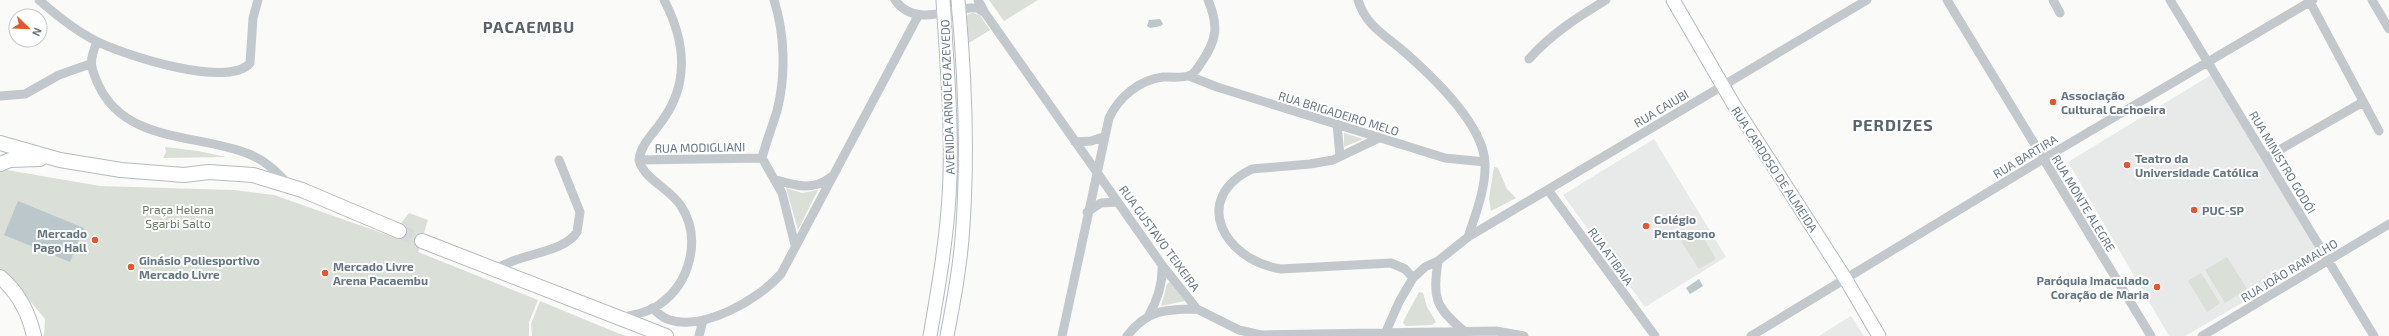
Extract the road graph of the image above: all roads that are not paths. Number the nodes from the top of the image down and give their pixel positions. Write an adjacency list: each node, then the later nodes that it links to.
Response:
1 (39, 0): 23 (street)
2 (258, 0): 23 (street)
3 (664, 0): 43 (street)
4 (774, 0): 39 (street)
5 (895, 0): 21 (street)
6 (978, 0): 19 (street, RUA GUSTAVO TEIXEIRA)
7 (1208, 0): 27 (street)
8 (1358, 0): 44 (street)
9 (1606, 0): 24 (street)
10 (1673, 0): 28 (main road, RUA CARDOSO DE ALMEIDA)
11 (1867, 0): 28 (street, RUA CAIUBI)
12 (1947, 0): 40 (street, RUA MONTE ALEGRE)
13 (2053, 0): 20 (street)
14 (2170, 0): 25 (street, RUA MINISTRO GODÓI)
15 (2372, 0): 22 (street)
16 (2312, 1): 25 (street, RUA BARTIRA); 30 (street)
17 (958, 4): 18 (street); 19 (street); 77 (main road, AVENIDA ARNOLFO AZEVEDO)
18 (944, 6): 21 (street); 76 (main road, AVENIDA ARNOLFO AZEVEDO)
19 (985, 13): 35 (street, RUA GUSTAVO TEIXEIRA)
20 (2060, 13)
21 (918, 16): 47 (street)
22 (2389, 29)
23 (97, 42): 26 (street)
24 (1529, 59)
25 (2207, 61): 38 (street, RUA MINISTRO GODÓI); 40 (street, RUA BARTIRA)
26 (90, 64): 29 (street); 49 (street)
27 (1189, 76): 31 (street, RUA BRIGADEIRO MELO); 33 (street)
28 (1723, 86): 50 (street, RUA CAIUBI); 64 (main road, RUA CARDOSO DE ALMEIDA)
29 (0, 96)
30 (2363, 102): 32 (street); 38 (street)
31 (1337, 124): 34 (street, RUA BRIGADEIRO MELO); 37 (street)
32 (2379, 131)
33 (1103, 137): 35 (street); 46 (street)
34 (1379, 138): 37 (street); 44 (street, RUA BRIGADEIRO MELO)
35 (1075, 142): 46 (street, RUA GUSTAVO TEIXEIRA)
36 (0, 144): 41 (main road)
37 (1340, 156): 63 (street)
38 (2267, 157): 58 (street, RUA MINISTRO GODÓI)
39 (762, 158): 43 (street, RUA MODIGLIANI); 48 (street)
40 (2043, 159): 64 (street, RUA BARTIRA); 84 (street, RUA MONTE ALEGRE)
41 (60, 160): 45 (main road); 49 (main road)
42 (559, 160): 61 (street)
43 (639, 160): 65 (street)
44 (1485, 162): 55 (street)
45 (0, 164)
46 (1096, 171): 51 (street, RUA GUSTAVO TEIXEIRA); 52 (street)
47 (834, 175): 48 (street); 57 (street)
48 (776, 180): 57 (street)
49 (290, 186): 54 (main road)
50 (1548, 190): 55 (street, RUA CAIUBI); 81 (street, RUA ATIBAIA)
51 (1118, 202): 52 (street); 60 (street, RUA GUSTAVO TEIXEIRA)
52 (1088, 212): 78 (street)
53 (2389, 224): 58 (street, RUA JOÃO RAMALHO)
54 (399, 231)
55 (1468, 237): 59 (street, RUA CAIUBI)
56 (422, 240): 61 (main road)
57 (795, 245): 69 (street)
58 (2328, 260): 85 (street, RUA JOÃO RAMALHO); 86 (street, RUA MINISTRO GODÓI)
59 (1438, 261): 63 (street, RUA CAIUBI); 71 (street)
60 (1162, 265): 66 (street, RUA GUSTAVO TEIXEIRA); 67 (street)
61 (497, 269): 68 (main road)
62 (0, 277): 73 (main road)
63 (1413, 278): 72 (street)
64 (1844, 278): 82 (street, RUA BARTIRA); 83 (main road, RUA CARDOSO DE ALMEIDA)
65 (652, 308): 68 (street); 69 (street); 70 (street)
66 (1197, 309): 67 (street); 72 (street, RUA GUSTAVO TEIXEIRA)
67 (1149, 315): 79 (street)
68 (623, 317): 70 (main road)
69 (703, 320): 75 (street)
70 (637, 323): 74 (main road)
71 (1464, 331): 72 (street, RUA GUSTAVO TEIXEIRA); 80 (street, RUA GUSTAVO TEIXEIRA)
72 (1384, 335)
73 (34, 336)
74 (666, 336)
75 (699, 336)
76 (930, 336)
77 (947, 336)
78 (1062, 336)
79 (1127, 336)
80 (1524, 336)
81 (1655, 336)
82 (1751, 336)
83 (1879, 336)
84 (2151, 336)
85 (2202, 336)
86 (2374, 336)

